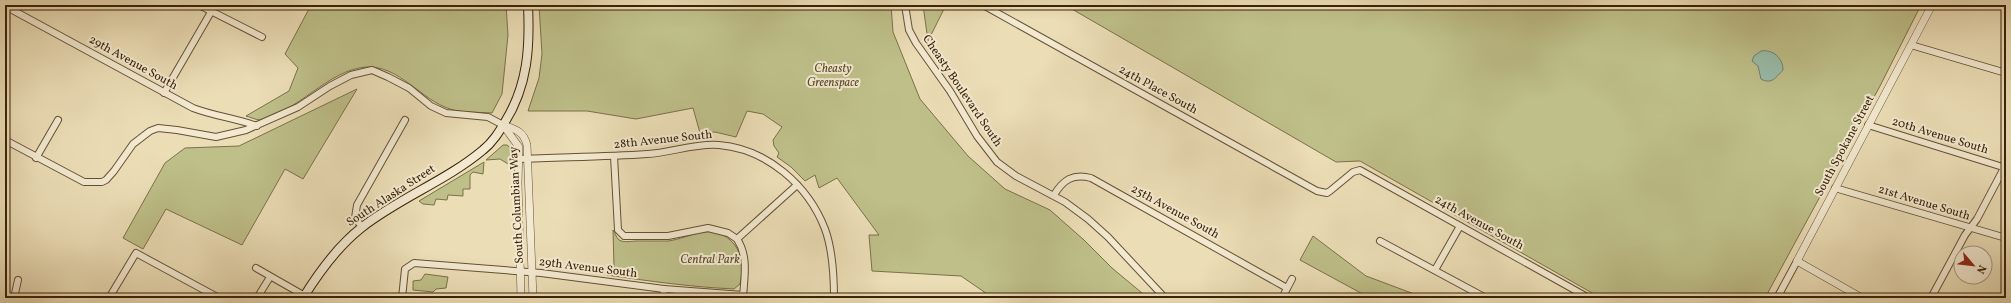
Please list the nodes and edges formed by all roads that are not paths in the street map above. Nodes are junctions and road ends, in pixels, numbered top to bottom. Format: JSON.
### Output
{"nodes":[{"id":1,"x":199,"y":5,"type":"edge"},
{"id":2,"x":528,"y":5,"type":"edge"},
{"id":3,"x":905,"y":5,"type":"edge"},
{"id":4,"x":983,"y":5,"type":"edge"},
{"id":5,"x":1932,"y":5,"type":"edge"},
{"id":6,"x":5,"y":6,"type":"edge"},
{"id":7,"x":211,"y":12,"type":"junction"},
{"id":8,"x":262,"y":37,"type":"dead end"},
{"id":9,"x":1911,"y":45,"type":"junction"},
{"id":10,"x":2006,"y":73,"type":"edge"},
{"id":11,"x":164,"y":93,"type":"junction"},
{"id":12,"x":58,"y":120,"type":"dead end"},
{"id":13,"x":405,"y":120,"type":"dead end"},
{"id":14,"x":503,"y":125,"type":"junction"},
{"id":15,"x":1868,"y":125,"type":"junction"},
{"id":16,"x":256,"y":126,"type":"junction"},
{"id":17,"x":5,"y":140,"type":"edge"},
{"id":18,"x":614,"y":156,"type":"junction"},
{"id":19,"x":36,"y":158,"type":"junction"},
{"id":20,"x":527,"y":159,"type":"junction"},
{"id":21,"x":519,"y":160,"type":"junction"},
{"id":22,"x":2005,"y":168,"type":"edge"},
{"id":23,"x":1357,"y":170,"type":"joint"},
{"id":24,"x":797,"y":185,"type":"junction"},
{"id":25,"x":1836,"y":188,"type":"junction"},
{"id":26,"x":1054,"y":195,"type":"junction"},
{"id":27,"x":1460,"y":226,"type":"junction"},
{"id":28,"x":362,"y":227,"type":"junction"},
{"id":29,"x":1970,"y":228,"type":"junction"},
{"id":30,"x":2006,"y":238,"type":"edge"},
{"id":31,"x":737,"y":239,"type":"junction"},
{"id":32,"x":1380,"y":241,"type":"dead end"},
{"id":33,"x":1797,"y":261,"type":"junction"},
{"id":34,"x":256,"y":268,"type":"dead end"},
{"id":35,"x":1436,"y":270,"type":"junction"},
{"id":36,"x":520,"y":272,"type":"junction"},
{"id":37,"x":532,"y":272,"type":"junction"},
{"id":38,"x":270,"y":277,"type":"junction"},
{"id":39,"x":1292,"y":279,"type":"dead end"},
{"id":40,"x":18,"y":280,"type":"dead end"},
{"id":41,"x":1287,"y":288,"type":"junction"},
{"id":42,"x":664,"y":289,"type":"junction"},
{"id":43,"x":743,"y":296,"type":"edge"},
{"id":44,"x":304,"y":297,"type":"edge"},
{"id":45,"x":14,"y":298,"type":"edge"},
{"id":46,"x":109,"y":298,"type":"edge"},
{"id":47,"x":219,"y":298,"type":"edge"},
{"id":48,"x":257,"y":298,"type":"edge"},
{"id":49,"x":402,"y":298,"type":"edge"},
{"id":50,"x":522,"y":298,"type":"edge"},
{"id":51,"x":533,"y":298,"type":"edge"},
{"id":52,"x":663,"y":298,"type":"edge"},
{"id":53,"x":834,"y":298,"type":"edge"},
{"id":54,"x":1165,"y":298,"type":"edge"},
{"id":55,"x":1282,"y":298,"type":"edge"},
{"id":56,"x":1486,"y":298,"type":"edge"},
{"id":57,"x":1590,"y":298,"type":"edge"},
{"id":58,"x":1777,"y":298,"type":"edge"},
{"id":59,"x":1862,"y":298,"type":"edge"},
{"id":60,"x":1931,"y":298,"type":"edge"}],
"edges":[{"from":1,"to":7,"type":"street"},
{"from":2,"to":14,"type":"main road"},
{"from":3,"to":26,"type":"street","name":"Cheasty Boulevard South"},
{"from":4,"to":23,"type":"street","name":"24th Place South"},
{"from":5,"to":9,"type":"street","name":"South Spokane Street"},
{"from":6,"to":11,"type":"street","name":"29th Avenue South"},
{"from":7,"to":8,"type":"street"},
{"from":7,"to":11,"type":"street"},
{"from":9,"to":10,"type":"street"},
{"from":9,"to":15,"type":"street","name":"South Spokane Street"},
{"from":11,"to":16,"type":"street","name":"29th Avenue South"},
{"from":12,"to":19,"type":"street"},
{"from":13,"to":28,"type":"street"},
{"from":14,"to":16,"type":"street"},
{"from":14,"to":20,"type":"street","name":"South Columbian Way"},
{"from":14,"to":21,"type":"street","name":"South Columbian Way"},
{"from":14,"to":28,"type":"main road","name":"South Alaska Street"},
{"from":15,"to":22,"type":"street","name":"20th Avenue South"},
{"from":15,"to":25,"type":"street","name":"South Spokane Street"},
{"from":16,"to":19,"type":"street"},
{"from":17,"to":19,"type":"street"},
{"from":18,"to":20,"type":"street","name":"28th Avenue South"},
{"from":18,"to":24,"type":"street","name":"28th Avenue South"},
{"from":18,"to":31,"type":"street"},
{"from":20,"to":21,"type":"street","name":"28th Avenue South"},
{"from":20,"to":37,"type":"street","name":"South Columbian Way"},
{"from":21,"to":36,"type":"street","name":"South Columbian Way"},
{"from":22,"to":29,"type":"street"},
{"from":23,"to":27,"type":"street","name":"24th Avenue South"},
{"from":24,"to":31,"type":"street"},
{"from":24,"to":53,"type":"street","name":"28th Avenue South"},
{"from":25,"to":29,"type":"street","name":"21st Avenue South"},
{"from":25,"to":33,"type":"street","name":"South Spokane Street"},
{"from":26,"to":41,"type":"street","name":"25th Avenue South"},
{"from":26,"to":54,"type":"street","name":"Cheasty Boulevard South"},
{"from":27,"to":35,"type":"street"},
{"from":27,"to":57,"type":"street","name":"24th Avenue South"},
{"from":28,"to":44,"type":"main road","name":"South Alaska Street"},
{"from":29,"to":30,"type":"street","name":"21st Avenue South"},
{"from":29,"to":60,"type":"street"},
{"from":31,"to":43,"type":"street"},
{"from":32,"to":35,"type":"street"},
{"from":33,"to":58,"type":"street","name":"South Spokane Street"},
{"from":33,"to":59,"type":"street"},
{"from":34,"to":38,"type":"street"},
{"from":35,"to":56,"type":"street"},
{"from":36,"to":37,"type":"street","name":"29th Avenue South"},
{"from":36,"to":49,"type":"street","name":"29th Avenue South"},
{"from":36,"to":50,"type":"street","name":"South Columbian Way"},
{"from":37,"to":42,"type":"street","name":"29th Avenue South"},
{"from":37,"to":51,"type":"street","name":"South Columbian Way"},
{"from":38,"to":44,"type":"street"},
{"from":38,"to":48,"type":"street"},
{"from":39,"to":41,"type":"street"},
{"from":40,"to":45,"type":"street"},
{"from":41,"to":55,"type":"street"},
{"from":42,"to":43,"type":"street","name":"29th Avenue South"},
{"from":42,"to":52,"type":"street"},
{"from":46,"to":47,"type":"street"}]}
